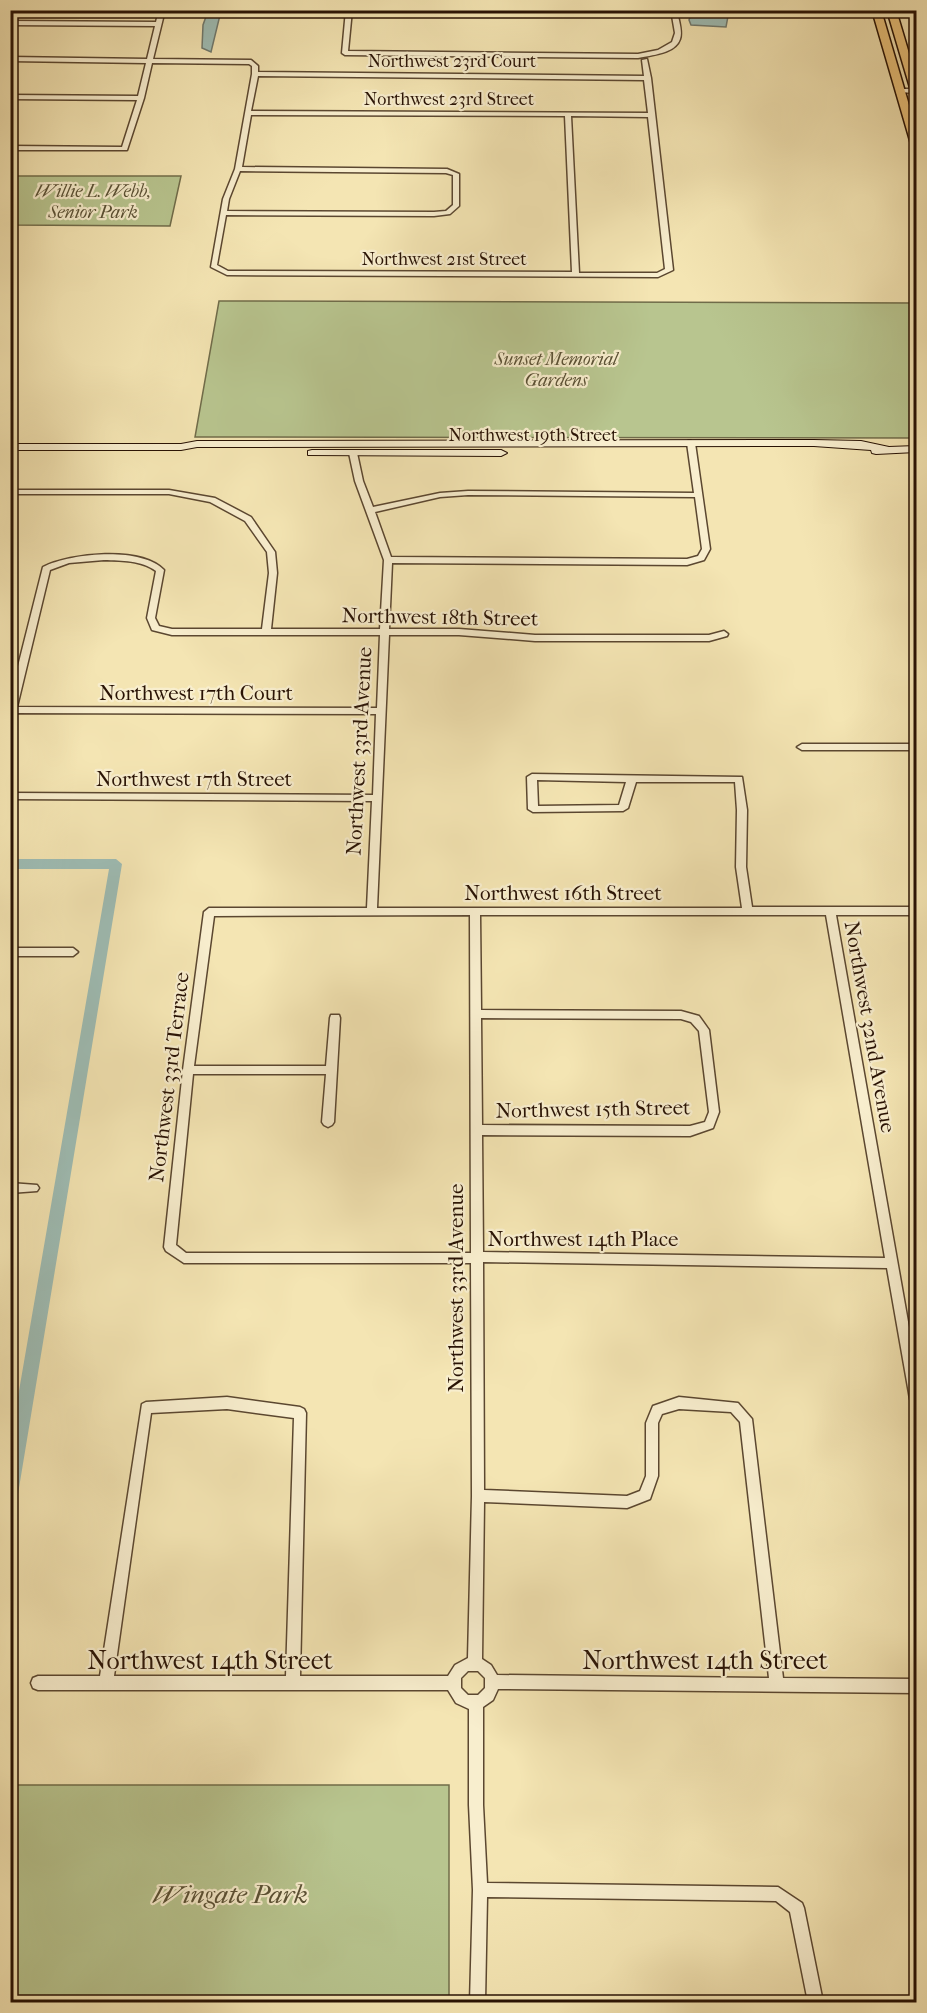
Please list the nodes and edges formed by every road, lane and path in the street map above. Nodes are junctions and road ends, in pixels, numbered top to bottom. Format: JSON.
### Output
{"nodes":[{"id":1,"x":162,"y":10,"type":"edge"},
{"id":2,"x":349,"y":10,"type":"edge"},
{"id":3,"x":674,"y":10,"type":"edge"},
{"id":4,"x":876,"y":10,"type":"edge"},
{"id":5,"x":891,"y":10,"type":"edge"},
{"id":6,"x":10,"y":24,"type":"edge"},
{"id":7,"x":158,"y":24,"type":"junction"},
{"id":8,"x":10,"y":59,"type":"edge"},
{"id":9,"x":150,"y":60,"type":"junction"},
{"id":10,"x":645,"y":60,"type":"dead end"},
{"id":11,"x":255,"y":74,"type":"junction"},
{"id":12,"x":648,"y":78,"type":"junction"},
{"id":13,"x":900,"y":91,"type":"junction"},
{"id":14,"x":916,"y":91,"type":"edge"},
{"id":15,"x":10,"y":97,"type":"edge"},
{"id":16,"x":141,"y":98,"type":"junction"},
{"id":17,"x":247,"y":113,"type":"junction"},
{"id":18,"x":567,"y":114,"type":"junction"},
{"id":19,"x":651,"y":115,"type":"junction"},
{"id":20,"x":916,"y":144,"type":"edge"},
{"id":21,"x":10,"y":148,"type":"edge"},
{"id":22,"x":238,"y":169,"type":"junction"},
{"id":23,"x":223,"y":213,"type":"junction"},
{"id":24,"x":576,"y":275,"type":"junction"},
{"id":25,"x":10,"y":447,"type":"edge"},
{"id":26,"x":181,"y":447,"type":"junction"},
{"id":27,"x":692,"y":447,"type":"junction"},
{"id":28,"x":916,"y":449,"type":"edge"},
{"id":29,"x":353,"y":453,"type":"junction"},
{"id":30,"x":10,"y":492,"type":"edge"},
{"id":31,"x":699,"y":495,"type":"junction"},
{"id":32,"x":370,"y":510,"type":"junction"},
{"id":33,"x":388,"y":560,"type":"junction"},
{"id":34,"x":266,"y":632,"type":"junction"},
{"id":35,"x":385,"y":633,"type":"junction"},
{"id":36,"x":724,"y":634,"type":"dead end"},
{"id":37,"x":382,"y":711,"type":"junction"},
{"id":38,"x":11,"y":713,"type":"edge"},
{"id":39,"x":802,"y":747,"type":"dead end"},
{"id":40,"x":916,"y":747,"type":"edge"},
{"id":41,"x":632,"y":779,"type":"junction"},
{"id":42,"x":10,"y":796,"type":"edge"},
{"id":43,"x":378,"y":798,"type":"junction"},
{"id":44,"x":748,"y":911,"type":"junction"},
{"id":45,"x":830,"y":911,"type":"junction"},
{"id":46,"x":916,"y":911,"type":"edge"},
{"id":47,"x":209,"y":912,"type":"joint"},
{"id":48,"x":372,"y":912,"type":"junction"},
{"id":49,"x":475,"y":912,"type":"junction"},
{"id":50,"x":10,"y":952,"type":"edge"},
{"id":51,"x":72,"y":952,"type":"dead end"},
{"id":52,"x":476,"y":1014,"type":"junction"},
{"id":53,"x":335,"y":1018,"type":"dead end"},
{"id":54,"x":188,"y":1070,"type":"junction"},
{"id":55,"x":331,"y":1070,"type":"junction"},
{"id":56,"x":328,"y":1122,"type":"dead end"},
{"id":57,"x":476,"y":1130,"type":"junction"},
{"id":58,"x":10,"y":1188,"type":"edge"},
{"id":59,"x":33,"y":1188,"type":"dead end"},
{"id":60,"x":170,"y":1247,"type":"joint"},
{"id":61,"x":477,"y":1258,"type":"junction"},
{"id":62,"x":892,"y":1263,"type":"junction"},
{"id":63,"x":916,"y":1399,"type":"edge"},
{"id":64,"x":478,"y":1496,"type":"junction"},
{"id":65,"x":475,"y":1664,"type":"junction"},
{"id":66,"x":493,"y":1682,"type":"junction"},
{"id":67,"x":38,"y":1683,"type":"dead end"},
{"id":68,"x":454,"y":1683,"type":"junction"},
{"id":69,"x":106,"y":1684,"type":"junction"},
{"id":70,"x":293,"y":1684,"type":"junction"},
{"id":71,"x":777,"y":1684,"type":"junction"},
{"id":72,"x":916,"y":1686,"type":"edge"},
{"id":73,"x":476,"y":1702,"type":"junction"},
{"id":74,"x":480,"y":1890,"type":"junction"},
{"id":75,"x":477,"y":2002,"type":"edge"},
{"id":76,"x":815,"y":2002,"type":"edge"}],
"edges":[{"from":1,"to":7,"type":"street"},
{"from":2,"to":3,"type":"street"},
{"from":4,"to":13,"type":"main road"},
{"from":5,"to":14,"type":"main road"},
{"from":6,"to":7,"type":"street"},
{"from":7,"to":9,"type":"street"},
{"from":8,"to":9,"type":"street"},
{"from":9,"to":11,"type":"street"},
{"from":9,"to":16,"type":"street"},
{"from":10,"to":12,"type":"street"},
{"from":11,"to":12,"type":"street","name":"Northwest 23rd Court"},
{"from":11,"to":17,"type":"street"},
{"from":12,"to":19,"type":"street"},
{"from":13,"to":14,"type":"street"},
{"from":13,"to":20,"type":"main road"},
{"from":15,"to":16,"type":"street"},
{"from":16,"to":21,"type":"street"},
{"from":17,"to":18,"type":"street","name":"Northwest 23rd Street"},
{"from":17,"to":22,"type":"street"},
{"from":18,"to":19,"type":"street","name":"Northwest 23rd Street"},
{"from":18,"to":24,"type":"street"},
{"from":19,"to":24,"type":"street","name":"Northwest 21st Street"},
{"from":22,"to":23,"type":"street"},
{"from":22,"to":23,"type":"street"},
{"from":23,"to":24,"type":"street","name":"Northwest 21st Street"},
{"from":25,"to":26,"type":"street","name":"Northwest 19th Street"},
{"from":26,"to":27,"type":"street","name":"Northwest 19th Street"},
{"from":26,"to":29,"type":"street","name":"Northwest 19th Street"},
{"from":27,"to":28,"type":"street","name":"Northwest 19th Street"},
{"from":27,"to":29,"type":"street","name":"Northwest 19th Street"},
{"from":27,"to":31,"type":"street"},
{"from":29,"to":32,"type":"street","name":"Northwest 33rd Avenue"},
{"from":30,"to":34,"type":"street"},
{"from":31,"to":32,"type":"street"},
{"from":31,"to":33,"type":"street"},
{"from":32,"to":33,"type":"street","name":"Northwest 33rd Avenue"},
{"from":33,"to":35,"type":"street","name":"Northwest 33rd Avenue"},
{"from":34,"to":35,"type":"street","name":"Northwest 18th Street"},
{"from":34,"to":38,"type":"street","name":"Northwest 18th Street"},
{"from":35,"to":36,"type":"street","name":"Northwest 18th Street"},
{"from":35,"to":37,"type":"street","name":"Northwest 33rd Avenue"},
{"from":37,"to":38,"type":"street","name":"Northwest 17th Court"},
{"from":37,"to":43,"type":"street","name":"Northwest 33rd Avenue"},
{"from":39,"to":40,"type":"street"},
{"from":41,"to":41,"type":"street"},
{"from":41,"to":44,"type":"street"},
{"from":42,"to":43,"type":"street","name":"Northwest 17th Street"},
{"from":43,"to":48,"type":"street","name":"Northwest 33rd Avenue"},
{"from":44,"to":45,"type":"street","name":"Northwest 16th Street"},
{"from":44,"to":49,"type":"street","name":"Northwest 16th Street"},
{"from":45,"to":46,"type":"street","name":"Northwest 16th Street"},
{"from":45,"to":62,"type":"street","name":"Northwest 32nd Avenue"},
{"from":47,"to":48,"type":"street","name":"Northwest 16th Street"},
{"from":47,"to":54,"type":"street","name":"Northwest 33rd Terrace"},
{"from":48,"to":49,"type":"street","name":"Northwest 16th Street"},
{"from":49,"to":52,"type":"street","name":"Northwest 33rd Avenue"},
{"from":50,"to":51,"type":"street"},
{"from":52,"to":57,"type":"street","name":"Northwest 33rd Avenue"},
{"from":52,"to":57,"type":"street","name":"Northwest 15th Street"},
{"from":53,"to":55,"type":"street"},
{"from":54,"to":55,"type":"street"},
{"from":54,"to":60,"type":"street","name":"Northwest 33rd Terrace"},
{"from":55,"to":56,"type":"street"},
{"from":57,"to":61,"type":"street","name":"Northwest 33rd Avenue"},
{"from":58,"to":59,"type":"street"},
{"from":60,"to":61,"type":"street","name":"Northwest 14th Place"},
{"from":61,"to":62,"type":"street","name":"Northwest 14th Place"},
{"from":61,"to":64,"type":"street","name":"Northwest 33rd Avenue"},
{"from":62,"to":63,"type":"street","name":"Northwest 32nd Avenue"},
{"from":64,"to":65,"type":"street","name":"Northwest 33rd Avenue"},
{"from":64,"to":71,"type":"street"},
{"from":65,"to":66,"type":"street"},
{"from":65,"to":68,"type":"street"},
{"from":66,"to":71,"type":"street","name":"Northwest 14th Street"},
{"from":66,"to":73,"type":"street"},
{"from":67,"to":69,"type":"street","name":"Northwest 14th Street"},
{"from":68,"to":70,"type":"street","name":"Northwest 14th Street"},
{"from":68,"to":73,"type":"street"},
{"from":69,"to":70,"type":"street","name":"Northwest 14th Street"},
{"from":69,"to":70,"type":"street"},
{"from":71,"to":72,"type":"street","name":"Northwest 14th Street"},
{"from":73,"to":74,"type":"street"},
{"from":74,"to":75,"type":"street"},
{"from":74,"to":76,"type":"street"}]}
